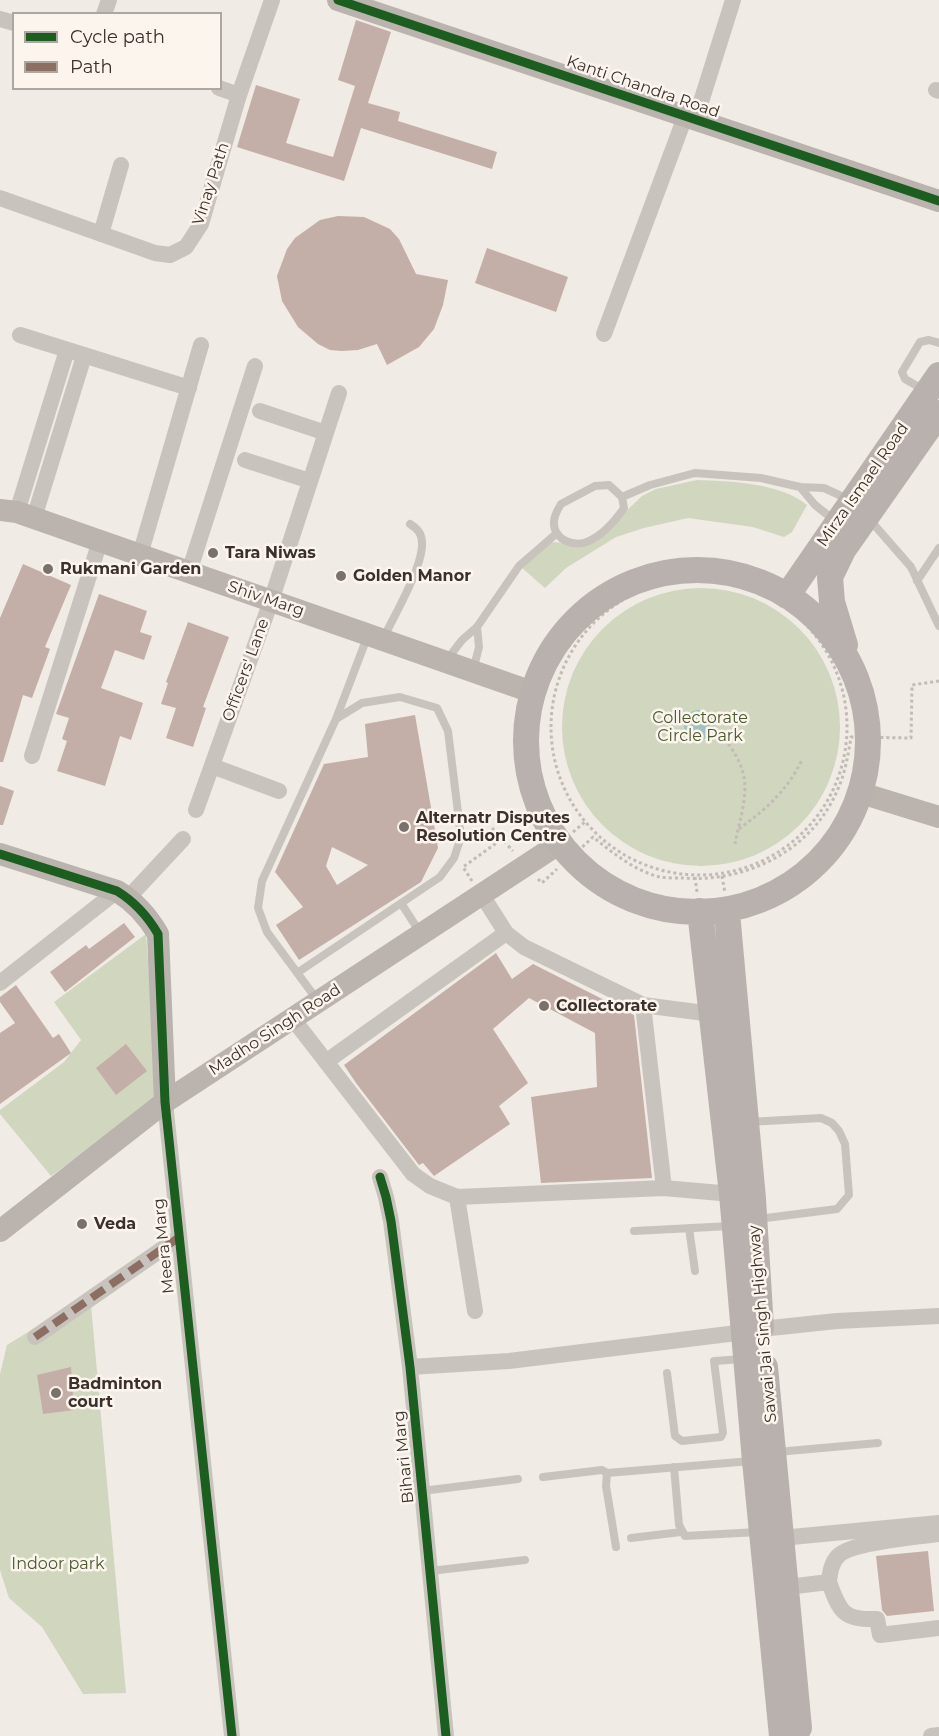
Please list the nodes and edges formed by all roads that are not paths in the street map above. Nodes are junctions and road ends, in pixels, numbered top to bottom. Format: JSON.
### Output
{"nodes":[{"id":1,"x":272,"y":0,"type":"edge"},
{"id":2,"x":733,"y":0,"type":"edge"},
{"id":3,"x":347,"y":1,"type":"edge"},
{"id":4,"x":222,"y":89,"type":"edge"},
{"id":5,"x":239,"y":95,"type":"junction"},
{"id":6,"x":690,"y":119,"type":"junction"},
{"id":7,"x":121,"y":165,"type":"dead end"},
{"id":8,"x":0,"y":198,"type":"edge"},
{"id":9,"x":939,"y":201,"type":"edge"},
{"id":10,"x":101,"y":234,"type":"junction"},
{"id":11,"x":604,"y":334,"type":"dead end"},
{"id":12,"x":20,"y":335,"type":"dead end"},
{"id":13,"x":939,"y":343,"type":"edge"},
{"id":14,"x":201,"y":345,"type":"dead end"},
{"id":15,"x":67,"y":350,"type":"junction"},
{"id":16,"x":84,"y":356,"type":"junction"},
{"id":17,"x":255,"y":366,"type":"dead end"},
{"id":18,"x":189,"y":388,"type":"junction"},
{"id":19,"x":339,"y":393,"type":"dead end"},
{"id":20,"x":935,"y":393,"type":"edge"},
{"id":21,"x":260,"y":411,"type":"dead end"},
{"id":22,"x":326,"y":433,"type":"junction"},
{"id":23,"x":245,"y":460,"type":"dead end"},
{"id":24,"x":310,"y":481,"type":"junction"},
{"id":25,"x":801,"y":487,"type":"junction"},
{"id":26,"x":621,"y":497,"type":"junction"},
{"id":27,"x":859,"y":508,"type":"junction"},
{"id":28,"x":17,"y":513,"type":"edge"},
{"id":29,"x":837,"y":523,"type":"junction"},
{"id":30,"x":410,"y":524,"type":"dead end"},
{"id":31,"x":557,"y":533,"type":"junction"},
{"id":32,"x":100,"y":541,"type":"junction"},
{"id":33,"x":939,"y":548,"type":"edge"},
{"id":34,"x":140,"y":555,"type":"junction"},
{"id":35,"x":189,"y":572,"type":"junction"},
{"id":36,"x":917,"y":581,"type":"junction"},
{"id":37,"x":787,"y":596,"type":"junction"},
{"id":38,"x":271,"y":601,"type":"junction"},
{"id":39,"x":939,"y":626,"type":"edge"},
{"id":40,"x":477,"y":627,"type":"junction"},
{"id":41,"x":376,"y":637,"type":"junction"},
{"id":42,"x":446,"y":662,"type":"junction"},
{"id":43,"x":472,"y":671,"type":"junction"},
{"id":44,"x":854,"y":671,"type":"junction"},
{"id":45,"x":532,"y":692,"type":"junction"},
{"id":46,"x":336,"y":719,"type":"junction"},
{"id":47,"x":32,"y":756,"type":"dead end"},
{"id":48,"x":212,"y":766,"type":"junction"},
{"id":49,"x":279,"y":791,"type":"dead end"},
{"id":50,"x":861,"y":793,"type":"junction"},
{"id":51,"x":196,"y":810,"type":"dead end"},
{"id":52,"x":939,"y":816,"type":"edge"},
{"id":53,"x":183,"y":839,"type":"dead end"},
{"id":54,"x":0,"y":854,"type":"edge"},
{"id":55,"x":565,"y":854,"type":"junction"},
{"id":56,"x":122,"y":894,"type":"junction"},
{"id":57,"x":482,"y":895,"type":"junction"},
{"id":58,"x":401,"y":903,"type":"junction"},
{"id":59,"x":700,"y":911,"type":"junction"},
{"id":60,"x":727,"y":912,"type":"junction"},
{"id":61,"x":506,"y":933,"type":"junction"},
{"id":62,"x":422,"y":934,"type":"junction"},
{"id":63,"x":297,"y":973,"type":"junction"},
{"id":64,"x":0,"y":983,"type":"edge"},
{"id":65,"x":318,"y":1002,"type":"junction"},
{"id":66,"x":643,"y":1005,"type":"junction"},
{"id":67,"x":712,"y":1014,"type":"junction"},
{"id":68,"x":293,"y":1018,"type":"junction"},
{"id":69,"x":327,"y":1061,"type":"junction"},
{"id":70,"x":165,"y":1102,"type":"junction"},
{"id":71,"x":746,"y":1122,"type":"junction"},
{"id":72,"x":380,"y":1177,"type":"dead end"},
{"id":73,"x":664,"y":1188,"type":"junction"},
{"id":74,"x":732,"y":1194,"type":"junction"},
{"id":75,"x":457,"y":1197,"type":"junction"},
{"id":76,"x":744,"y":1223,"type":"junction"},
{"id":77,"x":689,"y":1228,"type":"junction"},
{"id":78,"x":0,"y":1231,"type":"edge"},
{"id":79,"x":634,"y":1231,"type":"dead end"},
{"id":80,"x":178,"y":1238,"type":"junction"},
{"id":81,"x":695,"y":1271,"type":"dead end"},
{"id":82,"x":475,"y":1311,"type":"dead end"},
{"id":83,"x":939,"y":1316,"type":"edge"},
{"id":84,"x":753,"y":1330,"type":"junction"},
{"id":85,"x":35,"y":1337,"type":"dead end"},
{"id":86,"x":747,"y":1359,"type":"junction"},
{"id":87,"x":410,"y":1367,"type":"junction"},
{"id":88,"x":667,"y":1373,"type":"dead end"},
{"id":89,"x":878,"y":1443,"type":"dead end"},
{"id":90,"x":764,"y":1456,"type":"junction"},
{"id":91,"x":674,"y":1467,"type":"junction"},
{"id":92,"x":608,"y":1473,"type":"junction"},
{"id":93,"x":543,"y":1477,"type":"dead end"},
{"id":94,"x":518,"y":1479,"type":"dead end"},
{"id":95,"x":422,"y":1491,"type":"junction"},
{"id":96,"x":939,"y":1523,"type":"edge"},
{"id":97,"x":681,"y":1532,"type":"junction"},
{"id":98,"x":939,"y":1534,"type":"edge"},
{"id":99,"x":771,"y":1535,"type":"junction"},
{"id":100,"x":631,"y":1538,"type":"dead end"},
{"id":101,"x":616,"y":1546,"type":"dead end"},
{"id":102,"x":525,"y":1560,"type":"dead end"},
{"id":103,"x":430,"y":1571,"type":"junction"},
{"id":104,"x":829,"y":1582,"type":"junction"},
{"id":105,"x":787,"y":1587,"type":"junction"},
{"id":106,"x":939,"y":1628,"type":"edge"},
{"id":107,"x":939,"y":1735,"type":"edge"},
{"id":108,"x":232,"y":1736,"type":"edge"},
{"id":109,"x":446,"y":1736,"type":"edge"},
{"id":110,"x":782,"y":1736,"type":"edge"},
{"id":111,"x":800,"y":1736,"type":"edge"},
{"id":112,"x":931,"y":1736,"type":"edge"}],
"edges":[{"from":1,"to":5,"type":"street","name":"Vinay Path"},
{"from":2,"to":6,"type":"street"},
{"from":3,"to":6,"type":"street","name":"Kanti Chandra Road"},
{"from":4,"to":5,"type":"street"},
{"from":5,"to":10,"type":"street","name":"Vinay Path"},
{"from":6,"to":9,"type":"street","name":"Kanti Chandra Road"},
{"from":6,"to":11,"type":"street"},
{"from":7,"to":10,"type":"street"},
{"from":8,"to":10,"type":"street","name":"Vinay Path"},
{"from":12,"to":15,"type":"street"},
{"from":13,"to":20,"type":"lane"},
{"from":14,"to":18,"type":"street"},
{"from":15,"to":16,"type":"street"},
{"from":15,"to":28,"type":"street"},
{"from":16,"to":18,"type":"street"},
{"from":16,"to":28,"type":"street"},
{"from":17,"to":35,"type":"street"},
{"from":18,"to":34,"type":"street"},
{"from":19,"to":22,"type":"street","name":"Officers' Lane"},
{"from":20,"to":27,"type":"main road"},
{"from":21,"to":22,"type":"street"},
{"from":22,"to":24,"type":"street","name":"Officers' Lane"},
{"from":23,"to":24,"type":"street"},
{"from":24,"to":38,"type":"street","name":"Officers' Lane"},
{"from":25,"to":26,"type":"lane"},
{"from":25,"to":27,"type":"lane"},
{"from":25,"to":29,"type":"lane"},
{"from":26,"to":31,"type":"lane"},
{"from":26,"to":31,"type":"lane"},
{"from":27,"to":29,"type":"main road","name":"Mirza Ismael Road"},
{"from":27,"to":36,"type":"lane"},
{"from":27,"to":44,"type":"main road"},
{"from":28,"to":32,"type":"street","name":"Shiv Marg"},
{"from":29,"to":37,"type":"main road","name":"Mirza Ismael Road"},
{"from":30,"to":41,"type":"lane"},
{"from":31,"to":40,"type":"lane"},
{"from":32,"to":34,"type":"street","name":"Shiv Marg"},
{"from":32,"to":47,"type":"street"},
{"from":33,"to":36,"type":"lane"},
{"from":34,"to":35,"type":"street","name":"Shiv Marg"},
{"from":35,"to":38,"type":"street","name":"Shiv Marg"},
{"from":36,"to":39,"type":"lane"},
{"from":37,"to":44,"type":"main road"},
{"from":37,"to":45,"type":"main road"},
{"from":38,"to":41,"type":"street","name":"Shiv Marg"},
{"from":38,"to":48,"type":"street","name":"Officers' Lane"},
{"from":40,"to":42,"type":"lane"},
{"from":40,"to":43,"type":"lane"},
{"from":41,"to":42,"type":"street","name":"Shiv Marg"},
{"from":41,"to":46,"type":"lane"},
{"from":42,"to":43,"type":"street","name":"Shiv Marg"},
{"from":43,"to":45,"type":"street","name":"Shiv Marg"},
{"from":44,"to":50,"type":"main road"},
{"from":45,"to":55,"type":"main road"},
{"from":46,"to":58,"type":"lane"},
{"from":46,"to":63,"type":"lane"},
{"from":48,"to":49,"type":"street"},
{"from":48,"to":51,"type":"street","name":"Officers' Lane"},
{"from":50,"to":52,"type":"street"},
{"from":50,"to":60,"type":"main road"},
{"from":53,"to":56,"type":"street"},
{"from":54,"to":56,"type":"street","name":"Meera Marg"},
{"from":55,"to":57,"type":"street","name":"Madho Singh Road"},
{"from":55,"to":59,"type":"main road"},
{"from":56,"to":64,"type":"street"},
{"from":56,"to":70,"type":"street","name":"Meera Marg"},
{"from":57,"to":61,"type":"street"},
{"from":57,"to":62,"type":"street","name":"Madho Singh Road"},
{"from":58,"to":62,"type":"lane"},
{"from":58,"to":63,"type":"lane"},
{"from":59,"to":60,"type":"main road"},
{"from":59,"to":67,"type":"main road"},
{"from":60,"to":71,"type":"main road","name":"Sawai Jai Singh Highway"},
{"from":61,"to":66,"type":"street"},
{"from":61,"to":69,"type":"street"},
{"from":62,"to":65,"type":"street","name":"Madho Singh Road"},
{"from":63,"to":65,"type":"lane"},
{"from":65,"to":68,"type":"street","name":"Madho Singh Road"},
{"from":66,"to":67,"type":"street"},
{"from":66,"to":73,"type":"street"},
{"from":67,"to":74,"type":"main road"},
{"from":68,"to":69,"type":"street"},
{"from":68,"to":70,"type":"street","name":"Madho Singh Road"},
{"from":69,"to":75,"type":"street"},
{"from":70,"to":78,"type":"street","name":"Madho Singh Road"},
{"from":70,"to":80,"type":"street","name":"Meera Marg"},
{"from":71,"to":76,"type":"main road","name":"Sawai Jai Singh Highway"},
{"from":71,"to":76,"type":"lane"},
{"from":72,"to":87,"type":"street","name":"Bihari Marg"},
{"from":73,"to":74,"type":"street"},
{"from":73,"to":75,"type":"street"},
{"from":74,"to":76,"type":"main road"},
{"from":75,"to":82,"type":"street"},
{"from":76,"to":77,"type":"lane"},
{"from":76,"to":84,"type":"main road","name":"Sawai Jai Singh Highway"},
{"from":77,"to":79,"type":"lane"},
{"from":77,"to":81,"type":"lane"},
{"from":80,"to":85,"type":"street"},
{"from":80,"to":108,"type":"street","name":"Meera Marg"},
{"from":83,"to":84,"type":"street"},
{"from":84,"to":86,"type":"main road"},
{"from":84,"to":87,"type":"street"},
{"from":84,"to":90,"type":"main road","name":"Sawai Jai Singh Highway"},
{"from":86,"to":88,"type":"lane"},
{"from":86,"to":90,"type":"main road"},
{"from":87,"to":95,"type":"street","name":"Bihari Marg"},
{"from":89,"to":90,"type":"lane"},
{"from":90,"to":91,"type":"lane"},
{"from":90,"to":99,"type":"main road"},
{"from":91,"to":92,"type":"lane"},
{"from":91,"to":97,"type":"lane"},
{"from":92,"to":93,"type":"lane"},
{"from":92,"to":101,"type":"lane"},
{"from":94,"to":95,"type":"lane"},
{"from":95,"to":103,"type":"street","name":"Bihari Marg"},
{"from":96,"to":99,"type":"street"},
{"from":97,"to":99,"type":"lane"},
{"from":97,"to":100,"type":"lane"},
{"from":98,"to":104,"type":"street"},
{"from":99,"to":105,"type":"main road"},
{"from":99,"to":110,"type":"main road"},
{"from":102,"to":103,"type":"lane"},
{"from":103,"to":109,"type":"street","name":"Bihari Marg"},
{"from":104,"to":105,"type":"street"},
{"from":104,"to":106,"type":"street"},
{"from":105,"to":111,"type":"main road"},
{"from":107,"to":112,"type":"street"}]}
